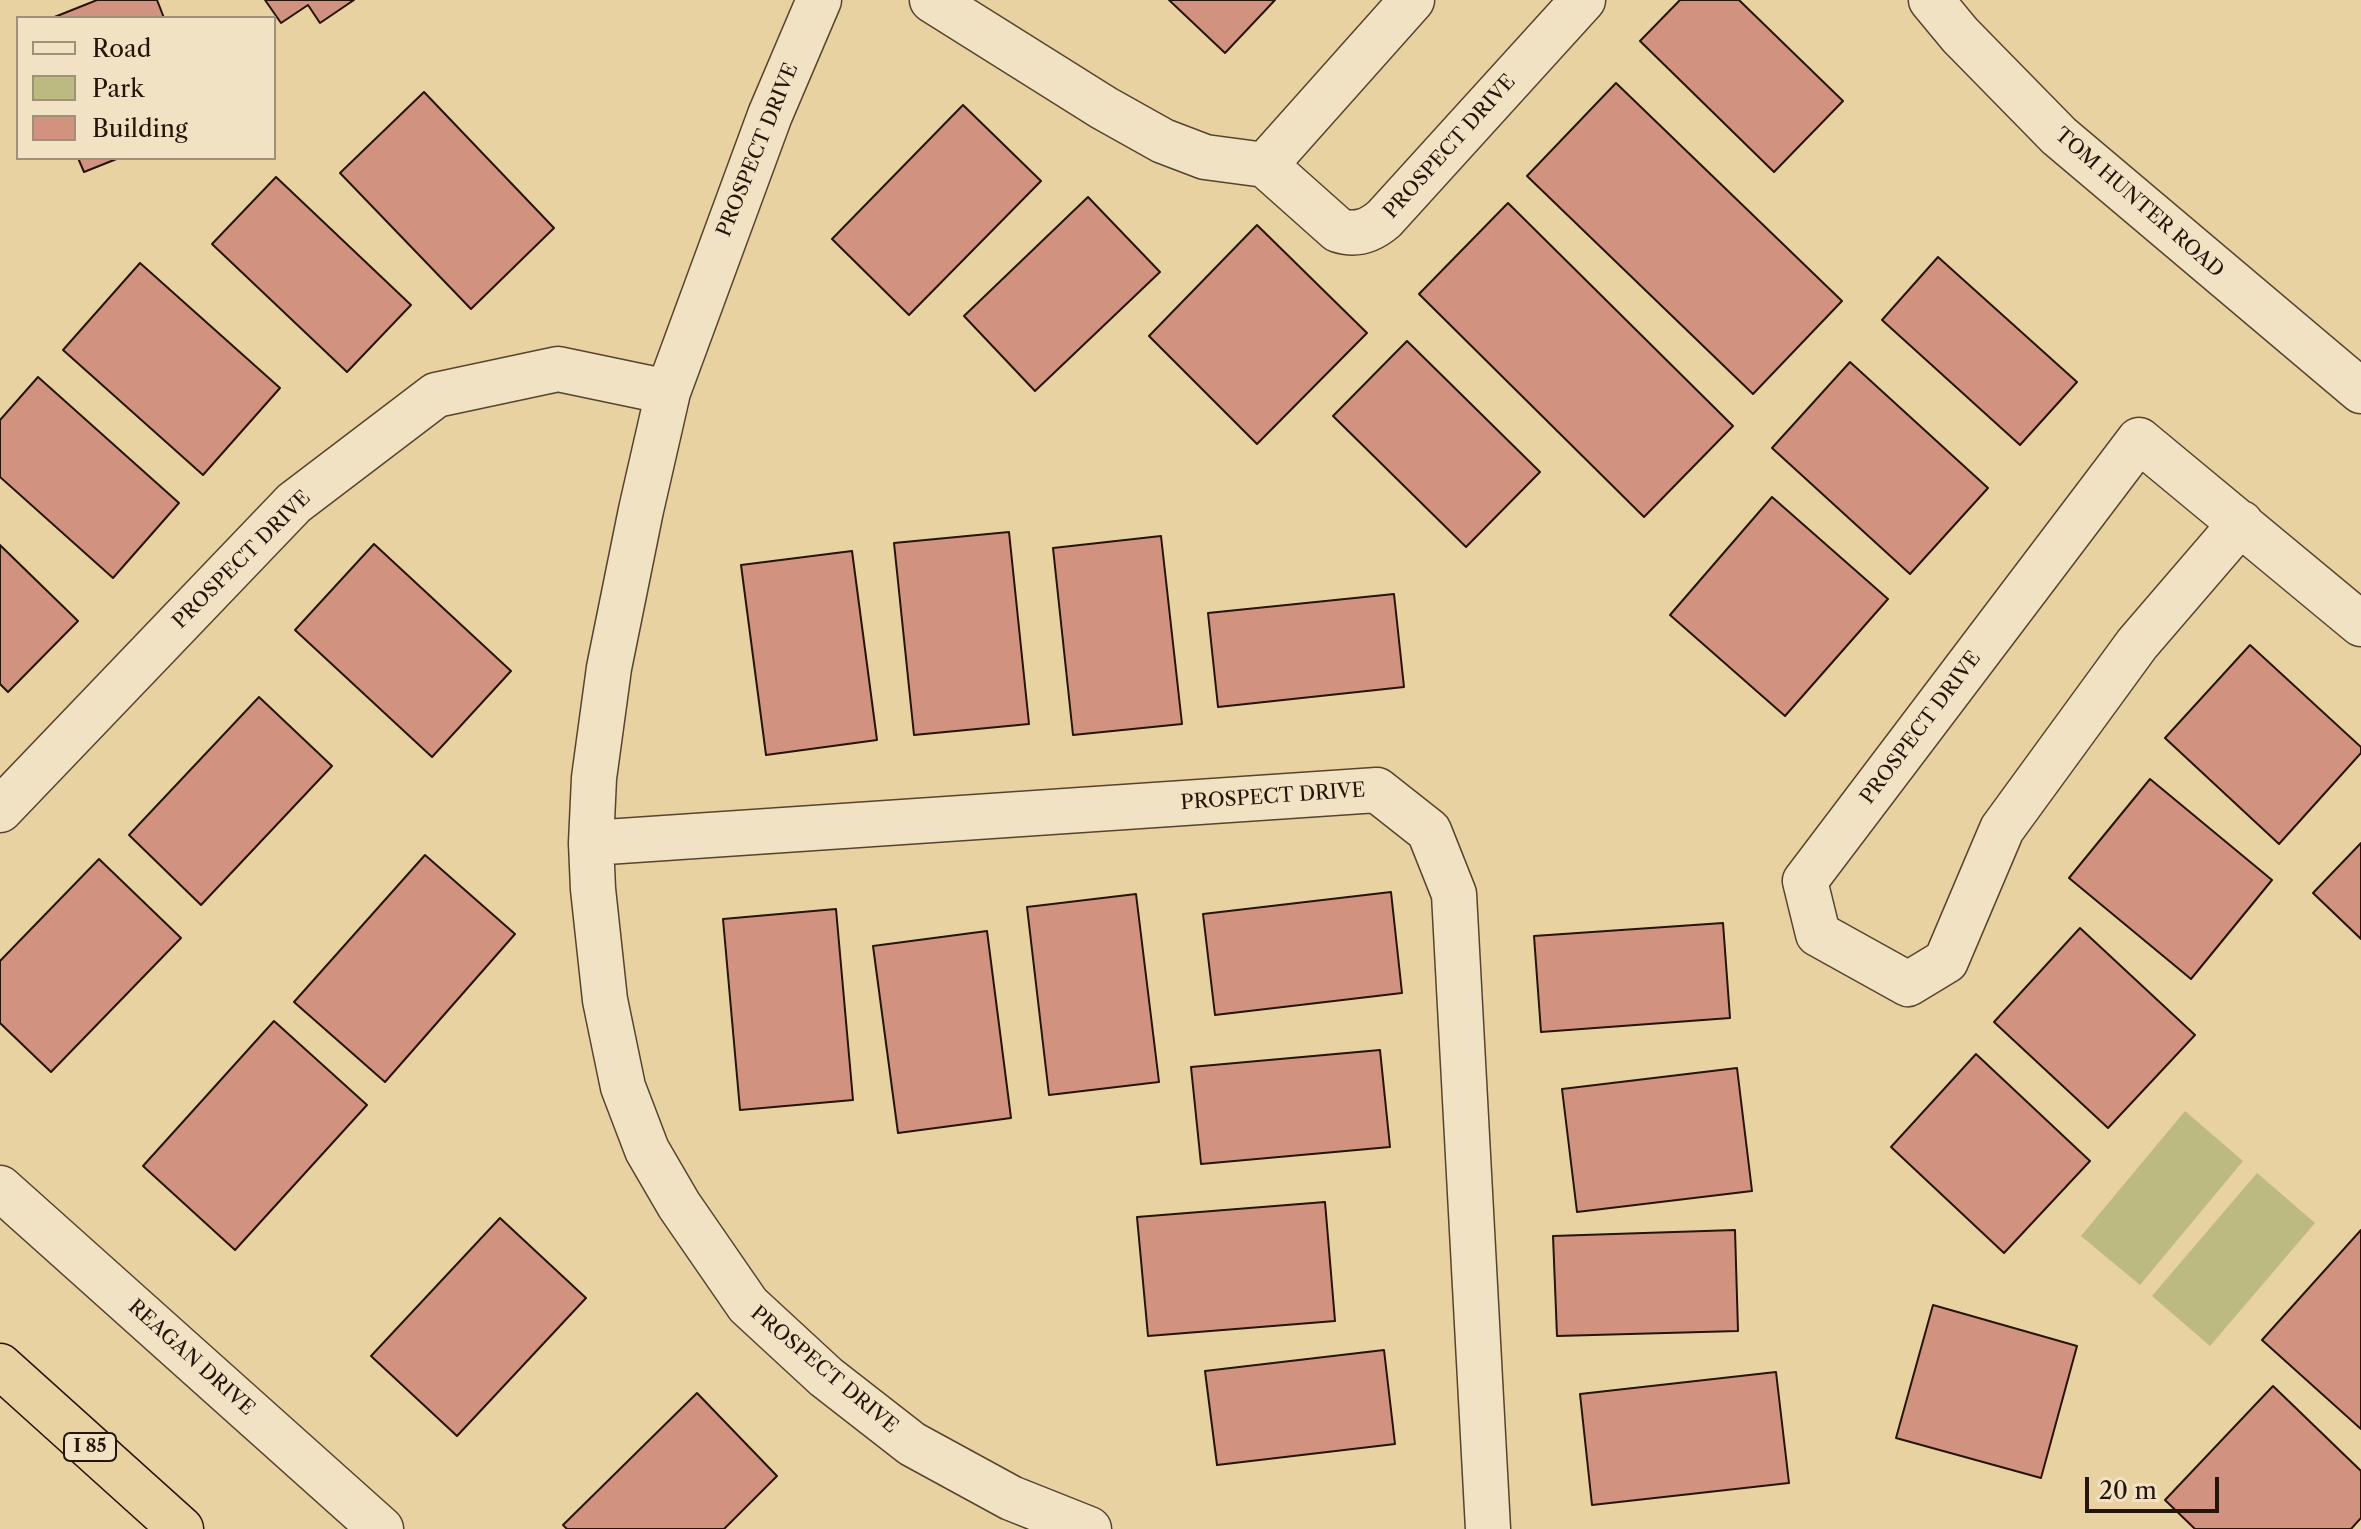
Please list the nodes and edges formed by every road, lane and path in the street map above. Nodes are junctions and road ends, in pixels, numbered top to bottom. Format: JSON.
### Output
{"nodes":[{"id":1,"x":819,"y":0,"type":"edge"},
{"id":2,"x":932,"y":0,"type":"edge"},
{"id":3,"x":1412,"y":0,"type":"edge"},
{"id":4,"x":1583,"y":0,"type":"edge"},
{"id":5,"x":1931,"y":0,"type":"edge"},
{"id":6,"x":1265,"y":165,"type":"junction"},
{"id":7,"x":2361,"y":391,"type":"edge"},
{"id":8,"x":668,"y":392,"type":"junction"},
{"id":9,"x":2241,"y":523,"type":"junction"},
{"id":10,"x":2361,"y":624,"type":"edge"},
{"id":11,"x":0,"y":810,"type":"edge"},
{"id":12,"x":591,"y":843,"type":"junction"},
{"id":13,"x":0,"y":1188,"type":"edge"},
{"id":14,"x":0,"y":1366,"type":"edge"},
{"id":15,"x":181,"y":1529,"type":"edge"},
{"id":16,"x":381,"y":1529,"type":"edge"},
{"id":17,"x":1089,"y":1529,"type":"edge"},
{"id":18,"x":1488,"y":1529,"type":"edge"}],
"edges":[{"from":1,"to":8,"type":"street","name":"PROSPECT DRIVE"},
{"from":2,"to":6,"type":"street"},
{"from":3,"to":6,"type":"street"},
{"from":4,"to":6,"type":"street","name":"PROSPECT DRIVE"},
{"from":5,"to":7,"type":"street","name":"TOM HUNTER ROAD"},
{"from":8,"to":11,"type":"street","name":"PROSPECT DRIVE"},
{"from":8,"to":12,"type":"street","name":"PROSPECT DRIVE"},
{"from":9,"to":9,"type":"street","name":"PROSPECT DRIVE"},
{"from":9,"to":10,"type":"street","name":"PROSPECT DRIVE"},
{"from":12,"to":17,"type":"street","name":"PROSPECT DRIVE"},
{"from":12,"to":18,"type":"street","name":"PROSPECT DRIVE"},
{"from":13,"to":16,"type":"street","name":"REAGAN DRIVE"},
{"from":14,"to":15,"type":"highway","number":"I 85"}]}
